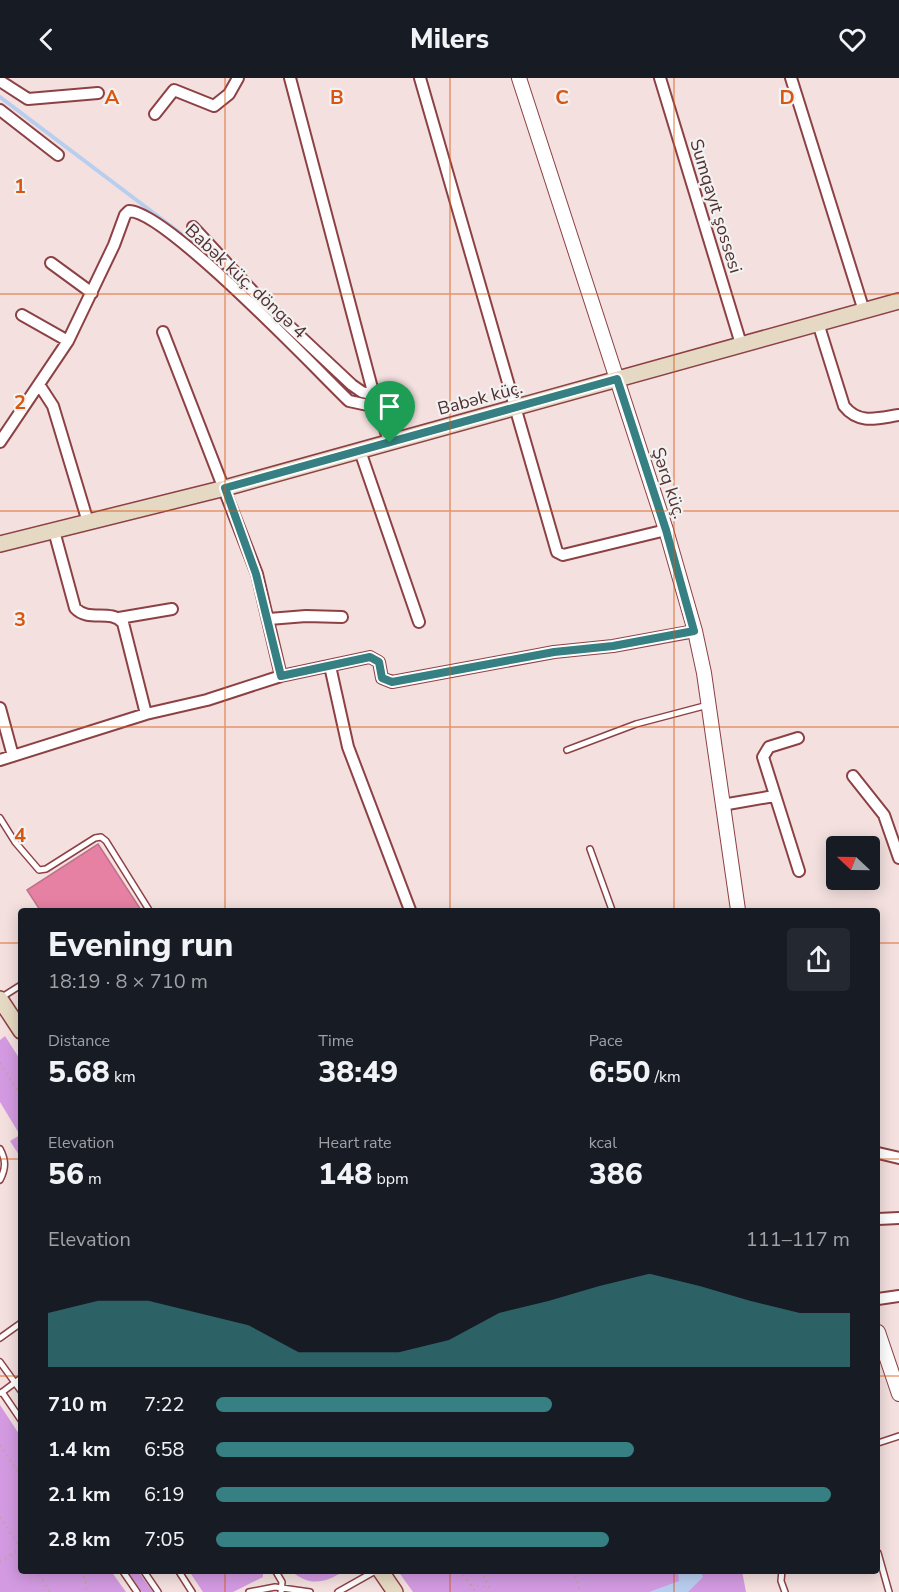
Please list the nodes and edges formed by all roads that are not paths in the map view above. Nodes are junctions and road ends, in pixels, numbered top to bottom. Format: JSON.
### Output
{"nodes":[{"id":1,"x":238,"y":78,"type":"edge"},
{"id":2,"x":290,"y":78,"type":"edge"},
{"id":3,"x":420,"y":78,"type":"edge"},
{"id":4,"x":519,"y":78,"type":"edge"},
{"id":5,"x":660,"y":78,"type":"edge"},
{"id":6,"x":791,"y":78,"type":"edge"},
{"id":7,"x":0,"y":81,"type":"edge"},
{"id":8,"x":98,"y":93,"type":"dead end"},
{"id":9,"x":0,"y":110,"type":"edge"},
{"id":10,"x":155,"y":114,"type":"dead end"},
{"id":11,"x":58,"y":155,"type":"dead end"},
{"id":12,"x":193,"y":227,"type":"dead end"},
{"id":13,"x":51,"y":263,"type":"dead end"},
{"id":14,"x":92,"y":293,"type":"junction"},
{"id":15,"x":899,"y":301,"type":"edge"},
{"id":16,"x":864,"y":311,"type":"junction"},
{"id":17,"x":22,"y":315,"type":"dead end"},
{"id":18,"x":819,"y":323,"type":"junction"},
{"id":19,"x":163,"y":332,"type":"dead end"},
{"id":20,"x":69,"y":341,"type":"junction"},
{"id":21,"x":741,"y":344,"type":"junction"},
{"id":22,"x":617,"y":379,"type":"junction"},
{"id":23,"x":40,"y":386,"type":"junction"},
{"id":24,"x":374,"y":395,"type":"junction"},
{"id":25,"x":377,"y":407,"type":"junction"},
{"id":26,"x":515,"y":409,"type":"junction"},
{"id":27,"x":899,"y":415,"type":"edge"},
{"id":28,"x":0,"y":440,"type":"edge"},
{"id":29,"x":390,"y":443,"type":"junction"},
{"id":30,"x":360,"y":451,"type":"junction"},
{"id":31,"x":225,"y":488,"type":"junction"},
{"id":32,"x":88,"y":522,"type":"junction"},
{"id":33,"x":666,"y":530,"type":"junction"},
{"id":34,"x":54,"y":531,"type":"junction"},
{"id":35,"x":0,"y":544,"type":"edge"},
{"id":36,"x":172,"y":609,"type":"dead end"},
{"id":37,"x":342,"y":617,"type":"dead end"},
{"id":38,"x":118,"y":618,"type":"junction"},
{"id":39,"x":269,"y":619,"type":"junction"},
{"id":40,"x":419,"y":622,"type":"dead end"},
{"id":41,"x":694,"y":631,"type":"junction"},
{"id":42,"x":330,"y":666,"type":"junction"},
{"id":43,"x":281,"y":676,"type":"junction"},
{"id":44,"x":708,"y":705,"type":"junction"},
{"id":45,"x":0,"y":708,"type":"edge"},
{"id":46,"x":146,"y":714,"type":"junction"},
{"id":47,"x":798,"y":738,"type":"dead end"},
{"id":48,"x":567,"y":750,"type":"dead end"},
{"id":49,"x":13,"y":756,"type":"junction"},
{"id":50,"x":0,"y":760,"type":"edge"},
{"id":51,"x":853,"y":776,"type":"dead end"},
{"id":52,"x":774,"y":796,"type":"junction"},
{"id":53,"x":722,"y":805,"type":"junction"},
{"id":54,"x":0,"y":818,"type":"edge"},
{"id":55,"x":590,"y":849,"type":"dead end"},
{"id":56,"x":899,"y":858,"type":"edge"},
{"id":57,"x":799,"y":871,"type":"dead end"},
{"id":58,"x":148,"y":908,"type":"edge"},
{"id":59,"x":409,"y":908,"type":"edge"},
{"id":60,"x":611,"y":908,"type":"edge"},
{"id":61,"x":738,"y":908,"type":"edge"},
{"id":62,"x":18,"y":987,"type":"edge"},
{"id":63,"x":0,"y":999,"type":"edge"},
{"id":64,"x":4,"y":1016,"type":"edge"},
{"id":65,"x":18,"y":1028,"type":"edge"},
{"id":66,"x":0,"y":1149,"type":"edge"},
{"id":67,"x":880,"y":1153,"type":"edge"},
{"id":68,"x":899,"y":1158,"type":"edge"},
{"id":69,"x":0,"y":1180,"type":"edge"},
{"id":70,"x":899,"y":1218,"type":"edge"},
{"id":71,"x":880,"y":1219,"type":"edge"},
{"id":72,"x":899,"y":1296,"type":"edge"},
{"id":73,"x":880,"y":1299,"type":"edge"},
{"id":74,"x":18,"y":1325,"type":"edge"},
{"id":75,"x":0,"y":1338,"type":"edge"},
{"id":76,"x":880,"y":1338,"type":"edge"},
{"id":77,"x":0,"y":1362,"type":"edge"},
{"id":78,"x":18,"y":1380,"type":"edge"},
{"id":79,"x":15,"y":1382,"type":"junction"},
{"id":80,"x":18,"y":1386,"type":"edge"},
{"id":81,"x":1,"y":1393,"type":"edge"},
{"id":82,"x":899,"y":1394,"type":"edge"},
{"id":83,"x":18,"y":1416,"type":"edge"},
{"id":84,"x":899,"y":1436,"type":"edge"},
{"id":85,"x":880,"y":1442,"type":"edge"},
{"id":86,"x":880,"y":1560,"type":"edge"},
{"id":87,"x":125,"y":1574,"type":"edge"},
{"id":88,"x":146,"y":1574,"type":"edge"},
{"id":89,"x":181,"y":1574,"type":"edge"},
{"id":90,"x":276,"y":1574,"type":"edge"},
{"id":91,"x":372,"y":1574,"type":"edge"},
{"id":92,"x":382,"y":1574,"type":"edge"},
{"id":93,"x":782,"y":1574,"type":"edge"},
{"id":94,"x":282,"y":1590,"type":"edge"},
{"id":95,"x":137,"y":1592,"type":"edge"},
{"id":96,"x":158,"y":1592,"type":"edge"},
{"id":97,"x":192,"y":1592,"type":"edge"},
{"id":98,"x":249,"y":1592,"type":"edge"},
{"id":99,"x":310,"y":1592,"type":"edge"},
{"id":100,"x":338,"y":1592,"type":"edge"},
{"id":101,"x":395,"y":1592,"type":"edge"},
{"id":102,"x":785,"y":1592,"type":"edge"},
{"id":103,"x":889,"y":1592,"type":"edge"}],
"edges":[{"from":1,"to":10,"type":"street"},
{"from":2,"to":24,"type":"street"},
{"from":3,"to":26,"type":"street"},
{"from":4,"to":22,"type":"street","name":"Şərq küç."},
{"from":5,"to":21,"type":"street","name":"Sumqayıt şossesi"},
{"from":6,"to":16,"type":"street"},
{"from":7,"to":8,"type":"street"},
{"from":9,"to":11,"type":"street"},
{"from":12,"to":24,"type":"street"},
{"from":13,"to":14,"type":"street"},
{"from":14,"to":20,"type":"street","name":"Babək küç. döngə 4"},
{"from":14,"to":25,"type":"street","name":"Babək küç. döngə 4"},
{"from":15,"to":16,"type":"main road","name":"Babək küç."},
{"from":16,"to":18,"type":"main road","name":"Babək küç."},
{"from":17,"to":20,"type":"street"},
{"from":18,"to":21,"type":"main road","name":"Babək küç."},
{"from":18,"to":27,"type":"street"},
{"from":19,"to":31,"type":"street"},
{"from":20,"to":23,"type":"street","name":"Babək küç. döngə 4"},
{"from":21,"to":22,"type":"main road","name":"Babək küç."},
{"from":22,"to":26,"type":"main road","name":"Babək küç."},
{"from":22,"to":33,"type":"street","name":"Şərq küç."},
{"from":23,"to":28,"type":"street","name":"Babək küç. döngə 4"},
{"from":23,"to":32,"type":"street"},
{"from":24,"to":25,"type":"street"},
{"from":25,"to":29,"type":"street"},
{"from":26,"to":29,"type":"main road","name":"Babək küç."},
{"from":26,"to":33,"type":"street"},
{"from":29,"to":30,"type":"main road","name":"Babək küç."},
{"from":30,"to":31,"type":"main road","name":"Babək küç."},
{"from":30,"to":40,"type":"street"},
{"from":31,"to":32,"type":"main road","name":"Babək küç."},
{"from":31,"to":39,"type":"street"},
{"from":32,"to":34,"type":"main road","name":"Babək küç."},
{"from":33,"to":41,"type":"street","name":"Şərq küç."},
{"from":34,"to":35,"type":"main road","name":"Babək küç."},
{"from":34,"to":38,"type":"street"},
{"from":36,"to":38,"type":"street"},
{"from":37,"to":39,"type":"street"},
{"from":38,"to":46,"type":"street"},
{"from":39,"to":43,"type":"street"},
{"from":41,"to":42,"type":"street"},
{"from":41,"to":44,"type":"street","name":"Şərq küç."},
{"from":42,"to":43,"type":"street"},
{"from":42,"to":59,"type":"street"},
{"from":43,"to":46,"type":"street"},
{"from":44,"to":48,"type":"lane"},
{"from":44,"to":53,"type":"street","name":"Şərq küç."},
{"from":45,"to":49,"type":"street"},
{"from":46,"to":49,"type":"street"},
{"from":47,"to":52,"type":"street"},
{"from":49,"to":50,"type":"street"},
{"from":51,"to":56,"type":"street"},
{"from":52,"to":53,"type":"street"},
{"from":52,"to":57,"type":"street"},
{"from":53,"to":61,"type":"street","name":"Şərq küç."},
{"from":54,"to":58,"type":"lane"},
{"from":55,"to":60,"type":"lane"},
{"from":62,"to":63,"type":"lane"},
{"from":63,"to":64,"type":"main road"},
{"from":64,"to":65,"type":"main road"},
{"from":66,"to":69,"type":"lane"},
{"from":67,"to":68,"type":"street"},
{"from":70,"to":71,"type":"street"},
{"from":72,"to":73,"type":"street"},
{"from":74,"to":75,"type":"lane"},
{"from":76,"to":82,"type":"street"},
{"from":77,"to":79,"type":"lane"},
{"from":78,"to":79,"type":"lane"},
{"from":79,"to":80,"type":"lane"},
{"from":79,"to":81,"type":"lane"},
{"from":81,"to":83,"type":"lane"},
{"from":84,"to":85,"type":"lane"},
{"from":86,"to":103,"type":"lane"},
{"from":87,"to":95,"type":"lane"},
{"from":88,"to":96,"type":"lane"},
{"from":89,"to":97,"type":"lane"},
{"from":90,"to":94,"type":"lane"},
{"from":91,"to":100,"type":"lane"},
{"from":92,"to":101,"type":"main road"},
{"from":93,"to":102,"type":"lane"},
{"from":94,"to":98,"type":"lane"},
{"from":94,"to":99,"type":"lane"}]}
